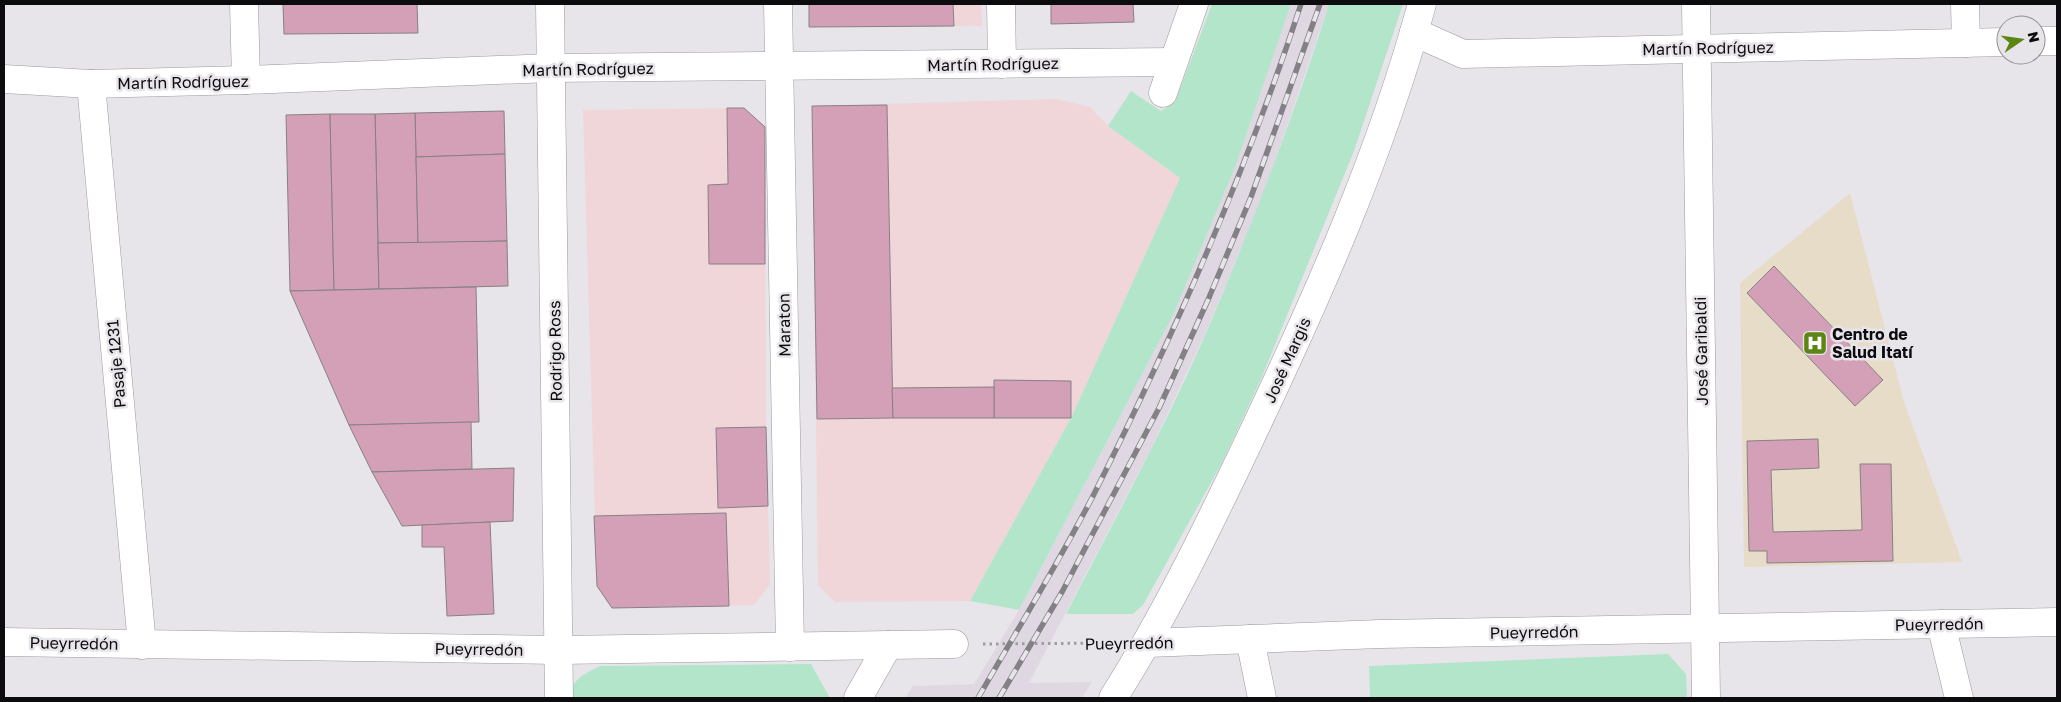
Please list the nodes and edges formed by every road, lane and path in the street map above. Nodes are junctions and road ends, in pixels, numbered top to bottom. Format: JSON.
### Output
{"nodes":[{"id":1,"x":244,"y":4,"type":"edge"},
{"id":2,"x":550,"y":4,"type":"edge"},
{"id":3,"x":778,"y":4,"type":"edge"},
{"id":4,"x":1001,"y":4,"type":"edge"},
{"id":5,"x":1194,"y":4,"type":"edge"},
{"id":6,"x":1422,"y":4,"type":"edge"},
{"id":7,"x":1696,"y":4,"type":"edge"},
{"id":8,"x":1965,"y":4,"type":"edge"},
{"id":9,"x":1414,"y":32,"type":"junction"},
{"id":10,"x":1996,"y":42,"type":"edge"},
{"id":11,"x":1966,"y":43,"type":"junction"},
{"id":12,"x":1697,"y":48,"type":"junction"},
{"id":13,"x":1173,"y":62,"type":"junction"},
{"id":14,"x":1002,"y":64,"type":"junction"},
{"id":15,"x":778,"y":66,"type":"junction"},
{"id":16,"x":551,"y":68,"type":"junction"},
{"id":17,"x":4,"y":79,"type":"edge"},
{"id":18,"x":246,"y":80,"type":"junction"},
{"id":19,"x":91,"y":84,"type":"junction"},
{"id":20,"x":1162,"y":94,"type":"dead end"},
{"id":21,"x":2057,"y":622,"type":"edge"},
{"id":22,"x":1940,"y":624,"type":"junction"},
{"id":23,"x":1705,"y":628,"type":"junction"},
{"id":24,"x":1250,"y":639,"type":"junction"},
{"id":25,"x":4,"y":642,"type":"edge"},
{"id":26,"x":1010,"y":643,"type":"dead end"},
{"id":27,"x":1148,"y":643,"type":"junction"},
{"id":28,"x":954,"y":644,"type":"dead end"},
{"id":29,"x":142,"y":645,"type":"junction"},
{"id":30,"x":888,"y":645,"type":"junction"},
{"id":31,"x":790,"y":647,"type":"junction"},
{"id":32,"x":559,"y":650,"type":"junction"},
{"id":33,"x":559,"y":698,"type":"edge"},
{"id":34,"x":858,"y":698,"type":"edge"},
{"id":35,"x":1113,"y":698,"type":"edge"},
{"id":36,"x":1262,"y":698,"type":"edge"},
{"id":37,"x":1706,"y":698,"type":"edge"},
{"id":38,"x":1959,"y":698,"type":"edge"}],
"edges":[{"from":1,"to":18,"type":"street"},
{"from":2,"to":16,"type":"street","name":"Rodrigo Ross"},
{"from":3,"to":15,"type":"street","name":"Maraton"},
{"from":4,"to":14,"type":"street"},
{"from":5,"to":13,"type":"street"},
{"from":6,"to":9,"type":"street","name":"José Margis"},
{"from":7,"to":12,"type":"street","name":"José Garibaldi"},
{"from":8,"to":11,"type":"street"},
{"from":9,"to":12,"type":"street","name":"Martín Rodríguez"},
{"from":9,"to":27,"type":"street","name":"José Margis"},
{"from":10,"to":11,"type":"street","name":"Martín Rodríguez"},
{"from":11,"to":12,"type":"street","name":"Martín Rodríguez"},
{"from":12,"to":23,"type":"street","name":"José Garibaldi"},
{"from":13,"to":14,"type":"street","name":"Martín Rodríguez"},
{"from":13,"to":20,"type":"street"},
{"from":14,"to":15,"type":"street","name":"Martín Rodríguez"},
{"from":15,"to":16,"type":"street","name":"Martín Rodríguez"},
{"from":15,"to":31,"type":"street","name":"Maraton"},
{"from":16,"to":18,"type":"street","name":"Martín Rodríguez"},
{"from":16,"to":32,"type":"street","name":"Rodrigo Ross"},
{"from":17,"to":19,"type":"street","name":"Martín Rodríguez"},
{"from":18,"to":19,"type":"street","name":"Martín Rodríguez"},
{"from":19,"to":29,"type":"street","name":"Pasaje 1231"},
{"from":21,"to":22,"type":"street","name":"Pueyrredón"},
{"from":22,"to":23,"type":"street","name":"Pueyrredón"},
{"from":22,"to":38,"type":"street"},
{"from":23,"to":24,"type":"street","name":"Pueyrredón"},
{"from":23,"to":37,"type":"street","name":"José Garibaldi"},
{"from":24,"to":27,"type":"street","name":"Pueyrredón"},
{"from":24,"to":36,"type":"street"},
{"from":25,"to":29,"type":"street","name":"Pueyrredón"},
{"from":26,"to":27,"type":"path","name":"Pueyrredón"},
{"from":27,"to":35,"type":"street","name":"José Margis"},
{"from":28,"to":30,"type":"street","name":"Pueyrredón"},
{"from":29,"to":32,"type":"street","name":"Pueyrredón"},
{"from":30,"to":31,"type":"street","name":"Pueyrredón"},
{"from":30,"to":34,"type":"street"},
{"from":31,"to":32,"type":"street","name":"Pueyrredón"},
{"from":32,"to":33,"type":"street","name":"Rodrigo Ross"}]}
